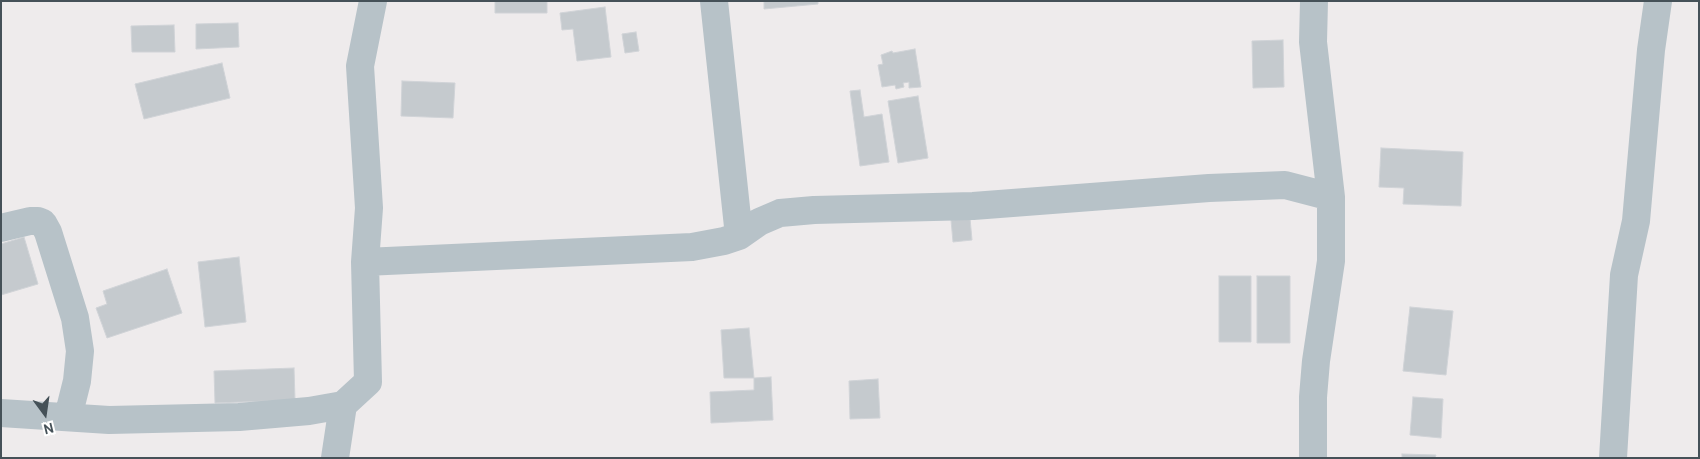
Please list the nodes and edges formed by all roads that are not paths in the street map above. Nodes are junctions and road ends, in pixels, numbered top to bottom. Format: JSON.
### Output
{"nodes":[{"id":1,"x":373,"y":1,"type":"edge"},
{"id":2,"x":714,"y":1,"type":"edge"},
{"id":3,"x":1314,"y":1,"type":"edge"},
{"id":4,"x":1658,"y":1,"type":"edge"},
{"id":5,"x":1331,"y":197,"type":"junction"},
{"id":6,"x":1,"y":228,"type":"edge"},
{"id":7,"x":738,"y":236,"type":"junction"},
{"id":8,"x":365,"y":262,"type":"junction"},
{"id":9,"x":343,"y":406,"type":"junction"},
{"id":10,"x":1,"y":413,"type":"edge"},
{"id":11,"x":68,"y":417,"type":"junction"},
{"id":12,"x":335,"y":458,"type":"edge"},
{"id":13,"x":1314,"y":458,"type":"edge"},
{"id":14,"x":1612,"y":458,"type":"edge"}],
"edges":[{"from":1,"to":8,"type":"street"},
{"from":2,"to":7,"type":"street"},
{"from":3,"to":5,"type":"street"},
{"from":4,"to":14,"type":"street"},
{"from":5,"to":7,"type":"street"},
{"from":5,"to":13,"type":"street"},
{"from":6,"to":11,"type":"street"},
{"from":7,"to":8,"type":"street"},
{"from":8,"to":9,"type":"street"},
{"from":9,"to":11,"type":"street"},
{"from":9,"to":12,"type":"street"},
{"from":10,"to":11,"type":"street"}]}
